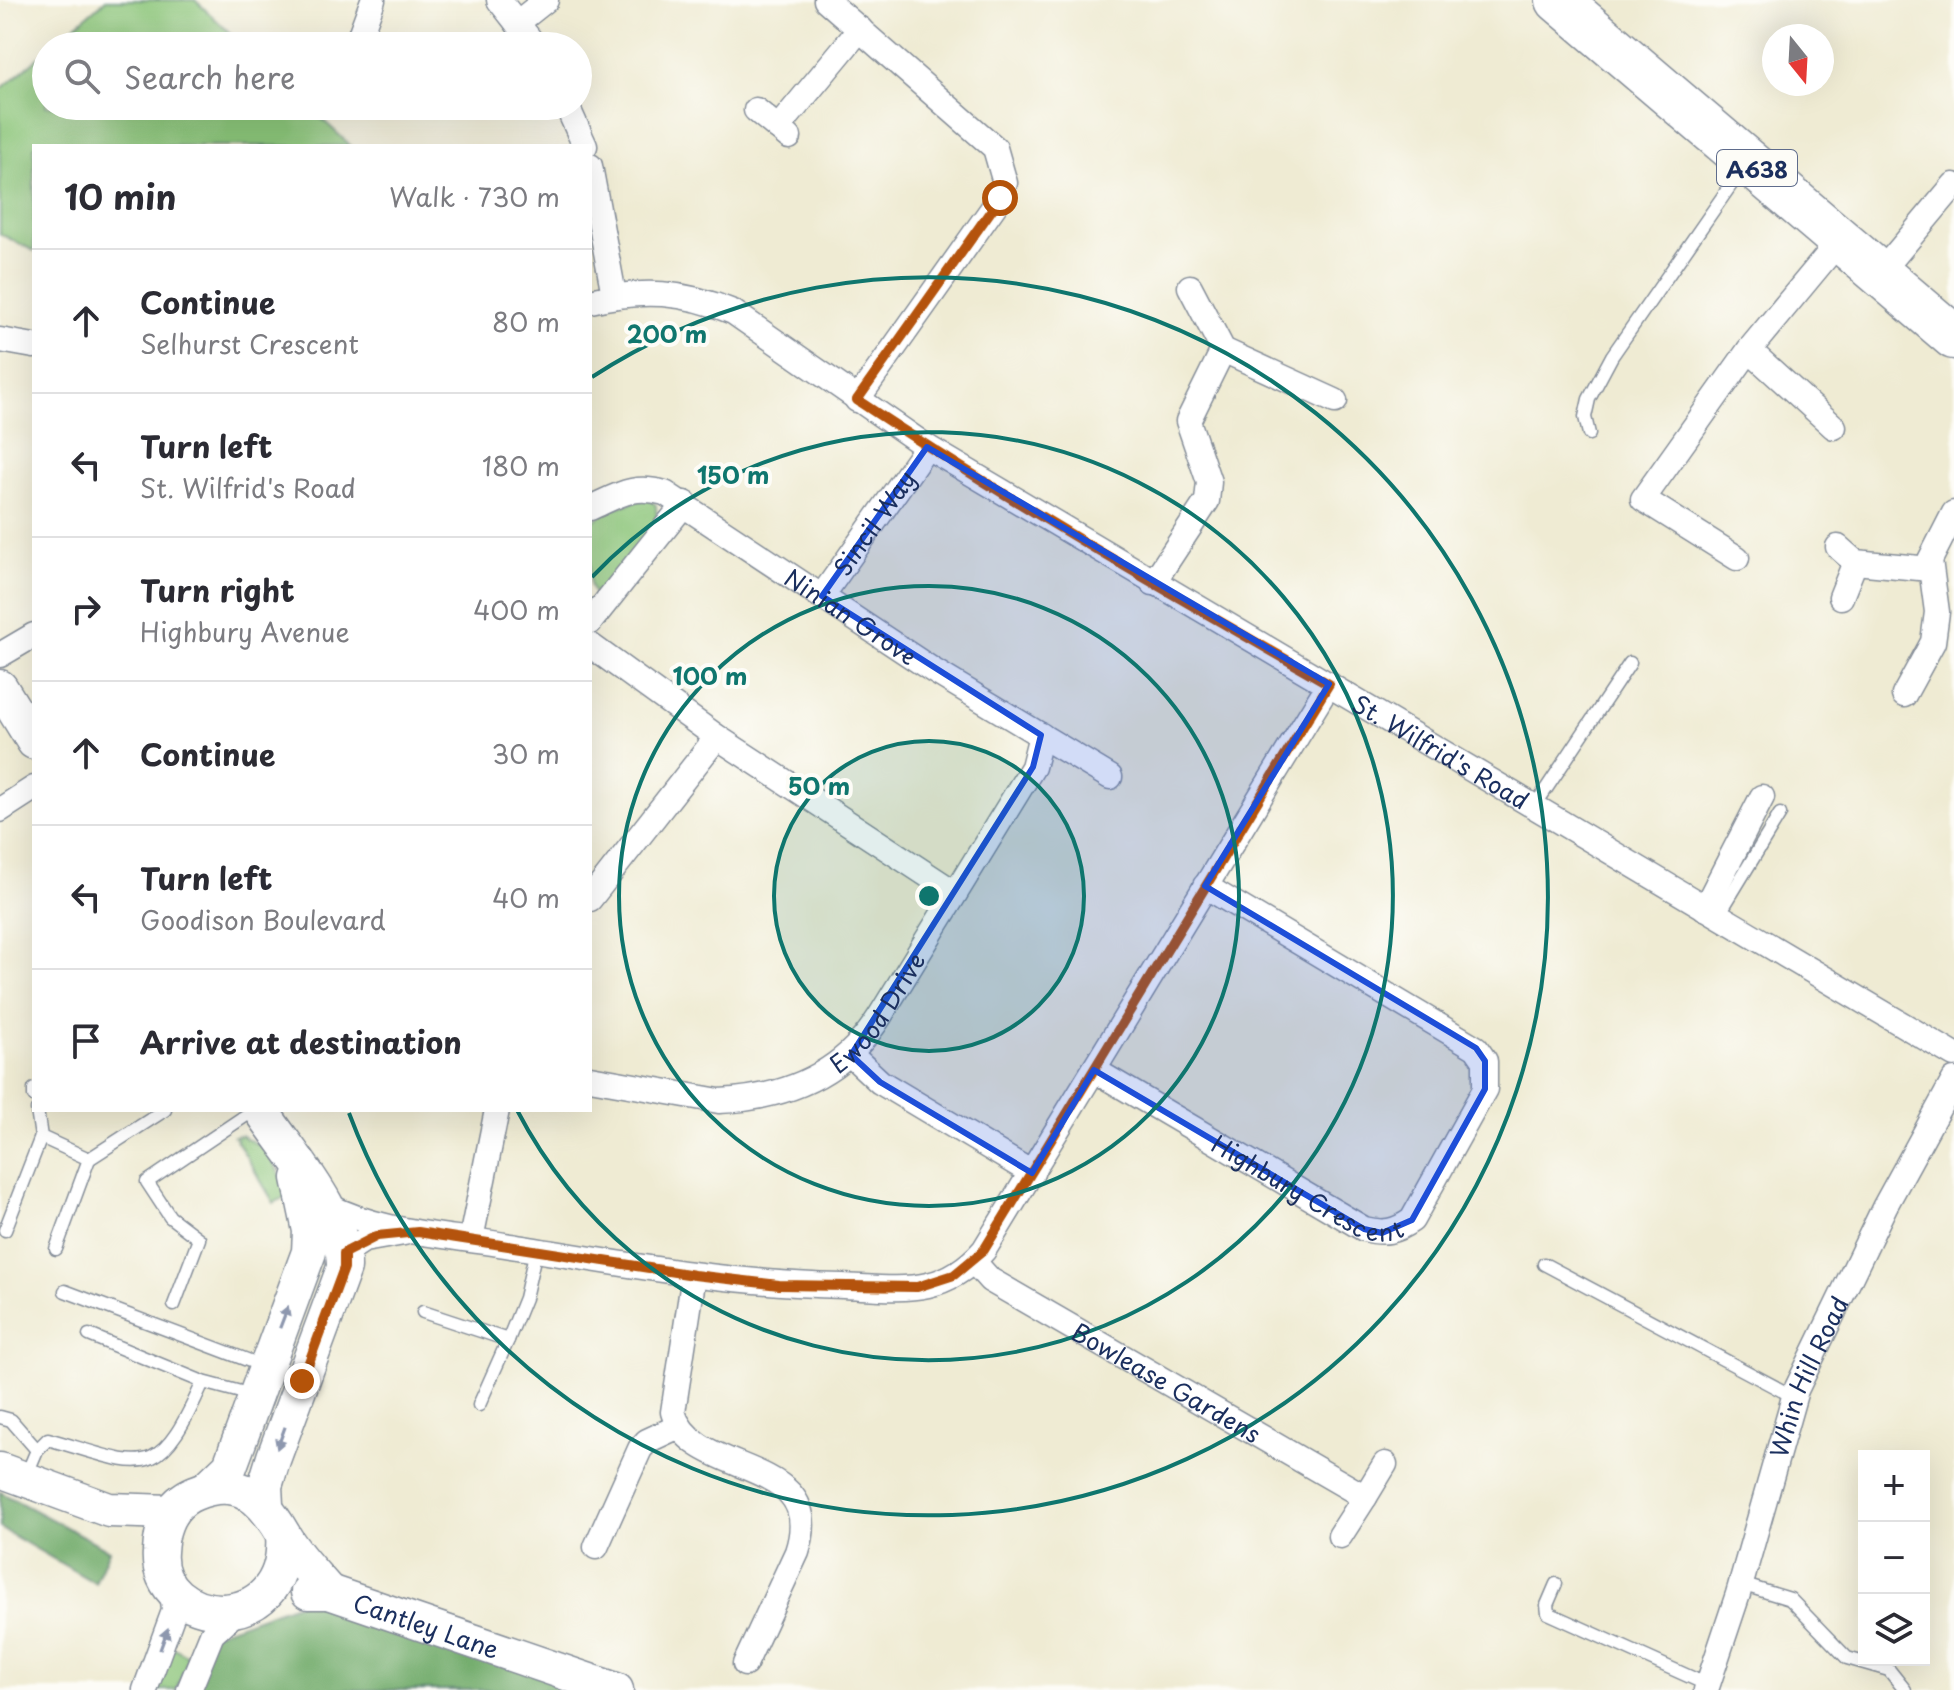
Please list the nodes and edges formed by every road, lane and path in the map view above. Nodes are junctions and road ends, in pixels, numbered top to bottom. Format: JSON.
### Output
{"nodes":[{"id":1,"x":373,"y":0,"type":"edge"},
{"id":2,"x":499,"y":0,"type":"edge"},
{"id":3,"x":546,"y":0,"type":"edge"},
{"id":4,"x":826,"y":0,"type":"edge"},
{"id":5,"x":1558,"y":0,"type":"edge"},
{"id":6,"x":517,"y":23,"type":"junction"},
{"id":7,"x":860,"y":29,"type":"junction"},
{"id":8,"x":361,"y":32,"type":"edge"},
{"id":9,"x":524,"y":32,"type":"edge"},
{"id":10,"x":756,"y":110,"type":"dead end"},
{"id":11,"x":573,"y":120,"type":"edge"},
{"id":12,"x":584,"y":144,"type":"edge"},
{"id":13,"x":1749,"y":161,"type":"junction"},
{"id":14,"x":592,"y":177,"type":"edge"},
{"id":15,"x":1954,"y":185,"type":"edge"},
{"id":16,"x":1841,"y":239,"type":"junction"},
{"id":17,"x":1881,"y":272,"type":"junction"},
{"id":18,"x":1190,"y":287,"type":"dead end"},
{"id":19,"x":614,"y":295,"type":"junction"},
{"id":20,"x":592,"y":300,"type":"edge"},
{"id":21,"x":1954,"y":337,"type":"edge"},
{"id":22,"x":0,"y":340,"type":"edge"},
{"id":23,"x":32,"y":346,"type":"edge"},
{"id":24,"x":1223,"y":350,"type":"junction"},
{"id":25,"x":1749,"y":350,"type":"junction"},
{"id":26,"x":857,"y":400,"type":"junction"},
{"id":27,"x":1335,"y":401,"type":"dead end"},
{"id":28,"x":1834,"y":427,"type":"dead end"},
{"id":29,"x":1589,"y":434,"type":"dead end"},
{"id":30,"x":927,"y":447,"type":"junction"},
{"id":31,"x":685,"y":503,"type":"junction"},
{"id":32,"x":592,"y":507,"type":"edge"},
{"id":33,"x":1954,"y":513,"type":"edge"},
{"id":34,"x":1737,"y":558,"type":"dead end"},
{"id":35,"x":1930,"y":569,"type":"junction"},
{"id":36,"x":1153,"y":583,"type":"junction"},
{"id":37,"x":822,"y":596,"type":"junction"},
{"id":38,"x":1841,"y":597,"type":"dead end"},
{"id":39,"x":592,"y":619,"type":"edge"},
{"id":40,"x":32,"y":636,"type":"edge"},
{"id":41,"x":592,"y":646,"type":"edge"},
{"id":42,"x":0,"y":655,"type":"edge"},
{"id":43,"x":1630,"y":663,"type":"dead end"},
{"id":44,"x":1329,"y":684,"type":"junction"},
{"id":45,"x":0,"y":687,"type":"edge"},
{"id":46,"x":1904,"y":695,"type":"dead end"},
{"id":47,"x":1041,"y":735,"type":"junction"},
{"id":48,"x":717,"y":737,"type":"junction"},
{"id":49,"x":32,"y":739,"type":"edge"},
{"id":50,"x":1110,"y":777,"type":"dead end"},
{"id":51,"x":32,"y":789,"type":"edge"},
{"id":52,"x":1762,"y":797,"type":"dead end"},
{"id":53,"x":1534,"y":807,"type":"junction"},
{"id":54,"x":0,"y":810,"type":"edge"},
{"id":55,"x":1780,"y":814,"type":"dead end"},
{"id":56,"x":1205,"y":886,"type":"junction"},
{"id":57,"x":955,"y":893,"type":"junction"},
{"id":58,"x":592,"y":896,"type":"edge"},
{"id":59,"x":1712,"y":912,"type":"junction"},
{"id":60,"x":851,"y":1055,"type":"junction"},
{"id":61,"x":1954,"y":1055,"type":"edge"},
{"id":62,"x":1094,"y":1070,"type":"junction"},
{"id":63,"x":592,"y":1078,"type":"edge"},
{"id":64,"x":1954,"y":1080,"type":"edge"},
{"id":65,"x":37,"y":1112,"type":"edge"},
{"id":66,"x":162,"y":1112,"type":"edge"},
{"id":67,"x":251,"y":1112,"type":"edge"},
{"id":68,"x":262,"y":1112,"type":"edge"},
{"id":69,"x":497,"y":1112,"type":"edge"},
{"id":70,"x":41,"y":1137,"type":"junction"},
{"id":71,"x":89,"y":1159,"type":"junction"},
{"id":72,"x":295,"y":1162,"type":"junction"},
{"id":73,"x":1032,"y":1173,"type":"junction"},
{"id":74,"x":327,"y":1205,"type":"junction"},
{"id":75,"x":5,"y":1230,"type":"dead end"},
{"id":76,"x":418,"y":1232,"type":"junction"},
{"id":77,"x":471,"y":1239,"type":"junction"},
{"id":78,"x":56,"y":1249,"type":"dead end"},
{"id":79,"x":536,"y":1250,"type":"junction"},
{"id":80,"x":344,"y":1253,"type":"junction"},
{"id":81,"x":974,"y":1262,"type":"junction"},
{"id":82,"x":1544,"y":1264,"type":"dead end"},
{"id":83,"x":694,"y":1275,"type":"junction"},
{"id":84,"x":65,"y":1291,"type":"dead end"},
{"id":85,"x":174,"y":1305,"type":"dead end"},
{"id":86,"x":423,"y":1312,"type":"dead end"},
{"id":87,"x":89,"y":1335,"type":"dead end"},
{"id":88,"x":508,"y":1340,"type":"junction"},
{"id":89,"x":302,"y":1381,"type":"junction"},
{"id":90,"x":203,"y":1382,"type":"junction"},
{"id":91,"x":261,"y":1382,"type":"junction"},
{"id":92,"x":1794,"y":1397,"type":"junction"},
{"id":93,"x":479,"y":1405,"type":"dead end"},
{"id":94,"x":0,"y":1417,"type":"edge"},
{"id":95,"x":677,"y":1427,"type":"junction"},
{"id":96,"x":1385,"y":1464,"type":"dead end"},
{"id":97,"x":21,"y":1467,"type":"edge"},
{"id":98,"x":207,"y":1488,"type":"junction"},
{"id":99,"x":1365,"y":1497,"type":"junction"},
{"id":100,"x":109,"y":1510,"type":"junction"},
{"id":101,"x":171,"y":1512,"type":"junction"},
{"id":102,"x":274,"y":1520,"type":"junction"},
{"id":103,"x":1340,"y":1536,"type":"dead end"},
{"id":104,"x":596,"y":1547,"type":"dead end"},
{"id":105,"x":165,"y":1572,"type":"junction"},
{"id":106,"x":1556,"y":1584,"type":"dead end"},
{"id":107,"x":1741,"y":1584,"type":"junction"},
{"id":108,"x":329,"y":1592,"type":"junction"},
{"id":109,"x":253,"y":1601,"type":"junction"},
{"id":110,"x":745,"y":1664,"type":"dead end"},
{"id":111,"x":1707,"y":1688,"type":"edge"},
{"id":112,"x":145,"y":1690,"type":"edge"},
{"id":113,"x":189,"y":1690,"type":"edge"},
{"id":114,"x":616,"y":1690,"type":"edge"},
{"id":115,"x":1905,"y":1690,"type":"edge"}],
"edges":[{"from":1,"to":8,"type":"street"},
{"from":2,"to":6,"type":"street"},
{"from":3,"to":6,"type":"street"},
{"from":4,"to":7,"type":"street"},
{"from":5,"to":13,"type":"highway","number":"A638"},
{"from":6,"to":9,"type":"street"},
{"from":7,"to":10,"type":"street"},
{"from":7,"to":26,"type":"street"},
{"from":11,"to":12,"type":"street"},
{"from":13,"to":16,"type":"highway","number":"A638"},
{"from":13,"to":29,"type":"lane"},
{"from":14,"to":19,"type":"street"},
{"from":15,"to":17,"type":"street"},
{"from":16,"to":17,"type":"highway","number":"A638"},
{"from":16,"to":25,"type":"street"},
{"from":17,"to":21,"type":"highway","number":"A638"},
{"from":18,"to":24,"type":"street"},
{"from":19,"to":20,"type":"street","name":"St. Wilfrid's Road"},
{"from":19,"to":26,"type":"street","name":"St. Wilfrid's Road"},
{"from":22,"to":23,"type":"street"},
{"from":24,"to":27,"type":"street"},
{"from":24,"to":36,"type":"street"},
{"from":25,"to":28,"type":"street"},
{"from":25,"to":34,"type":"street"},
{"from":26,"to":30,"type":"street","name":"St. Wilfrid's Road"},
{"from":30,"to":36,"type":"street","name":"St. Wilfrid's Road"},
{"from":30,"to":37,"type":"street","name":"Sincil Way"},
{"from":31,"to":32,"type":"street","name":"Ninian Grove"},
{"from":31,"to":37,"type":"street","name":"Ninian Grove"},
{"from":31,"to":39,"type":"street"},
{"from":33,"to":35,"type":"street"},
{"from":35,"to":38,"type":"street"},
{"from":35,"to":46,"type":"street"},
{"from":36,"to":44,"type":"street","name":"St. Wilfrid's Road"},
{"from":37,"to":47,"type":"street","name":"Ninian Grove"},
{"from":40,"to":42,"type":"street"},
{"from":41,"to":48,"type":"street"},
{"from":43,"to":53,"type":"lane"},
{"from":44,"to":53,"type":"street","name":"St. Wilfrid's Road"},
{"from":44,"to":56,"type":"street"},
{"from":45,"to":49,"type":"main road"},
{"from":47,"to":50,"type":"street","name":"Ninian Grove"},
{"from":47,"to":57,"type":"street","name":"Ewood Drive"},
{"from":48,"to":57,"type":"street"},
{"from":48,"to":58,"type":"street"},
{"from":51,"to":54,"type":"street"},
{"from":52,"to":59,"type":"street"},
{"from":53,"to":59,"type":"street","name":"St. Wilfrid's Road"},
{"from":55,"to":59,"type":"lane"},
{"from":56,"to":62,"type":"street"},
{"from":56,"to":62,"type":"street","name":"Highbury Crescent"},
{"from":57,"to":60,"type":"street","name":"Ewood Drive"},
{"from":59,"to":61,"type":"street","name":"St. Wilfrid's Road"},
{"from":60,"to":63,"type":"street","name":"Ewood Drive"},
{"from":60,"to":73,"type":"street"},
{"from":62,"to":73,"type":"street"},
{"from":64,"to":92,"type":"street","name":"Whin Hill Road"},
{"from":65,"to":70,"type":"lane"},
{"from":66,"to":71,"type":"lane"},
{"from":67,"to":85,"type":"lane"},
{"from":68,"to":72,"type":"main road"},
{"from":69,"to":77,"type":"street"},
{"from":70,"to":71,"type":"lane"},
{"from":70,"to":75,"type":"lane"},
{"from":71,"to":78,"type":"lane"},
{"from":72,"to":74,"type":"main road"},
{"from":91,"to":72,"type":"main road","one_way":true},
{"from":73,"to":81,"type":"street"},
{"from":74,"to":76,"type":"street"},
{"from":74,"to":80,"type":"main road"},
{"from":76,"to":77,"type":"street"},
{"from":76,"to":80,"type":"street"},
{"from":77,"to":79,"type":"street"},
{"from":79,"to":83,"type":"street"},
{"from":79,"to":88,"type":"lane"},
{"from":80,"to":89,"type":"main road"},
{"from":81,"to":83,"type":"street"},
{"from":81,"to":99,"type":"street","name":"Bowlease Gardens"},
{"from":82,"to":92,"type":"lane"},
{"from":83,"to":95,"type":"street"},
{"from":84,"to":91,"type":"lane"},
{"from":86,"to":88,"type":"lane"},
{"from":87,"to":90,"type":"lane"},
{"from":88,"to":93,"type":"lane"},
{"from":89,"to":91,"type":"main road"},
{"from":89,"to":102,"type":"main road","one_way":true},
{"from":90,"to":91,"type":"lane"},
{"from":90,"to":97,"type":"lane"},
{"from":91,"to":98,"type":"main road"},
{"from":92,"to":107,"type":"street","name":"Whin Hill Road"},
{"from":94,"to":97,"type":"lane"},
{"from":95,"to":104,"type":"street"},
{"from":95,"to":110,"type":"street"},
{"from":96,"to":99,"type":"street"},
{"from":97,"to":100,"type":"main road"},
{"from":98,"to":101,"type":"main road"},
{"from":98,"to":102,"type":"main road"},
{"from":99,"to":103,"type":"street"},
{"from":100,"to":101,"type":"main road"},
{"from":100,"to":105,"type":"main road"},
{"from":101,"to":105,"type":"main road"},
{"from":102,"to":108,"type":"main road","name":"Cantley Lane"},
{"from":102,"to":109,"type":"main road"},
{"from":105,"to":109,"type":"main road"},
{"from":112,"to":105,"type":"street","one_way":true},
{"from":106,"to":111,"type":"lane"},
{"from":107,"to":111,"type":"street","name":"Whin Hill Road"},
{"from":107,"to":115,"type":"lane"},
{"from":108,"to":109,"type":"main road","name":"Cantley Lane"},
{"from":108,"to":114,"type":"main road","name":"Cantley Lane"},
{"from":109,"to":113,"type":"street"}]}
